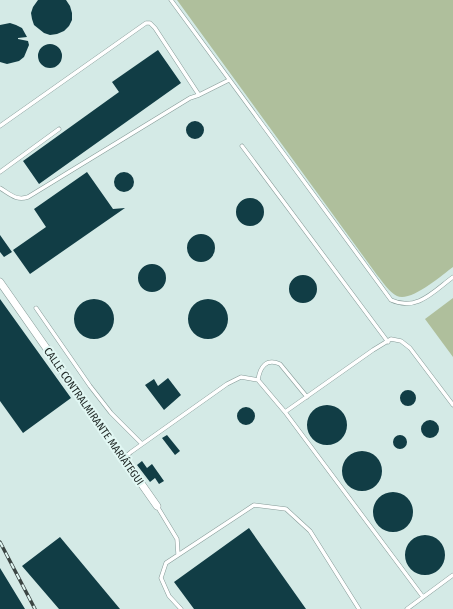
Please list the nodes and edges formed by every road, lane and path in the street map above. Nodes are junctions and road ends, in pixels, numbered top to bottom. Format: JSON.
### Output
{"nodes":[{"id":1,"x":171,"y":0,"type":"edge"},
{"id":2,"x":229,"y":80,"type":"junction"},
{"id":3,"x":199,"y":95,"type":"junction"},
{"id":4,"x":0,"y":126,"type":"edge"},
{"id":5,"x":59,"y":129,"type":"dead end"},
{"id":6,"x":242,"y":146,"type":"dead end"},
{"id":7,"x":0,"y":172,"type":"edge"},
{"id":8,"x":0,"y":188,"type":"edge"},
{"id":9,"x":453,"y":276,"type":"edge"},
{"id":10,"x":0,"y":282,"type":"edge"},
{"id":11,"x":36,"y":308,"type":"dead end"},
{"id":12,"x":388,"y":342,"type":"junction"},
{"id":13,"x":258,"y":380,"type":"junction"},
{"id":14,"x":307,"y":397,"type":"junction"},
{"id":15,"x":453,"y":405,"type":"edge"},
{"id":16,"x":285,"y":412,"type":"junction"},
{"id":17,"x":142,"y":444,"type":"junction"},
{"id":18,"x":124,"y":459,"type":"junction"},
{"id":19,"x":157,"y":506,"type":"joint"},
{"id":20,"x":178,"y":554,"type":"junction"},
{"id":21,"x":453,"y":575,"type":"edge"},
{"id":22,"x":424,"y":597,"type":"junction"},
{"id":23,"x":181,"y":609,"type":"edge"},
{"id":24,"x":359,"y":609,"type":"edge"},
{"id":25,"x":407,"y":609,"type":"edge"}],
"edges":[{"from":1,"to":2,"type":"lane"},
{"from":2,"to":3,"type":"lane"},
{"from":2,"to":9,"type":"lane"},
{"from":3,"to":4,"type":"lane"},
{"from":3,"to":8,"type":"lane"},
{"from":5,"to":7,"type":"lane"},
{"from":6,"to":12,"type":"lane"},
{"from":10,"to":18,"type":"street","name":"CALLE CONTRALMIRANTE MARIÁTEGUI"},
{"from":11,"to":17,"type":"lane"},
{"from":12,"to":14,"type":"lane"},
{"from":12,"to":15,"type":"lane"},
{"from":13,"to":14,"type":"lane"},
{"from":13,"to":16,"type":"lane"},
{"from":13,"to":17,"type":"lane"},
{"from":14,"to":16,"type":"lane"},
{"from":16,"to":22,"type":"lane"},
{"from":17,"to":18,"type":"lane"},
{"from":18,"to":19,"type":"street","name":"CALLE CONTRALMIRANTE MARIÁTEGUI"},
{"from":19,"to":20,"type":"lane","name":"CALLE CONTRALMIRANTE MARIÁTEGUI"},
{"from":20,"to":23,"type":"lane"},
{"from":20,"to":24,"type":"lane"},
{"from":21,"to":22,"type":"lane"},
{"from":22,"to":25,"type":"lane"}]}
